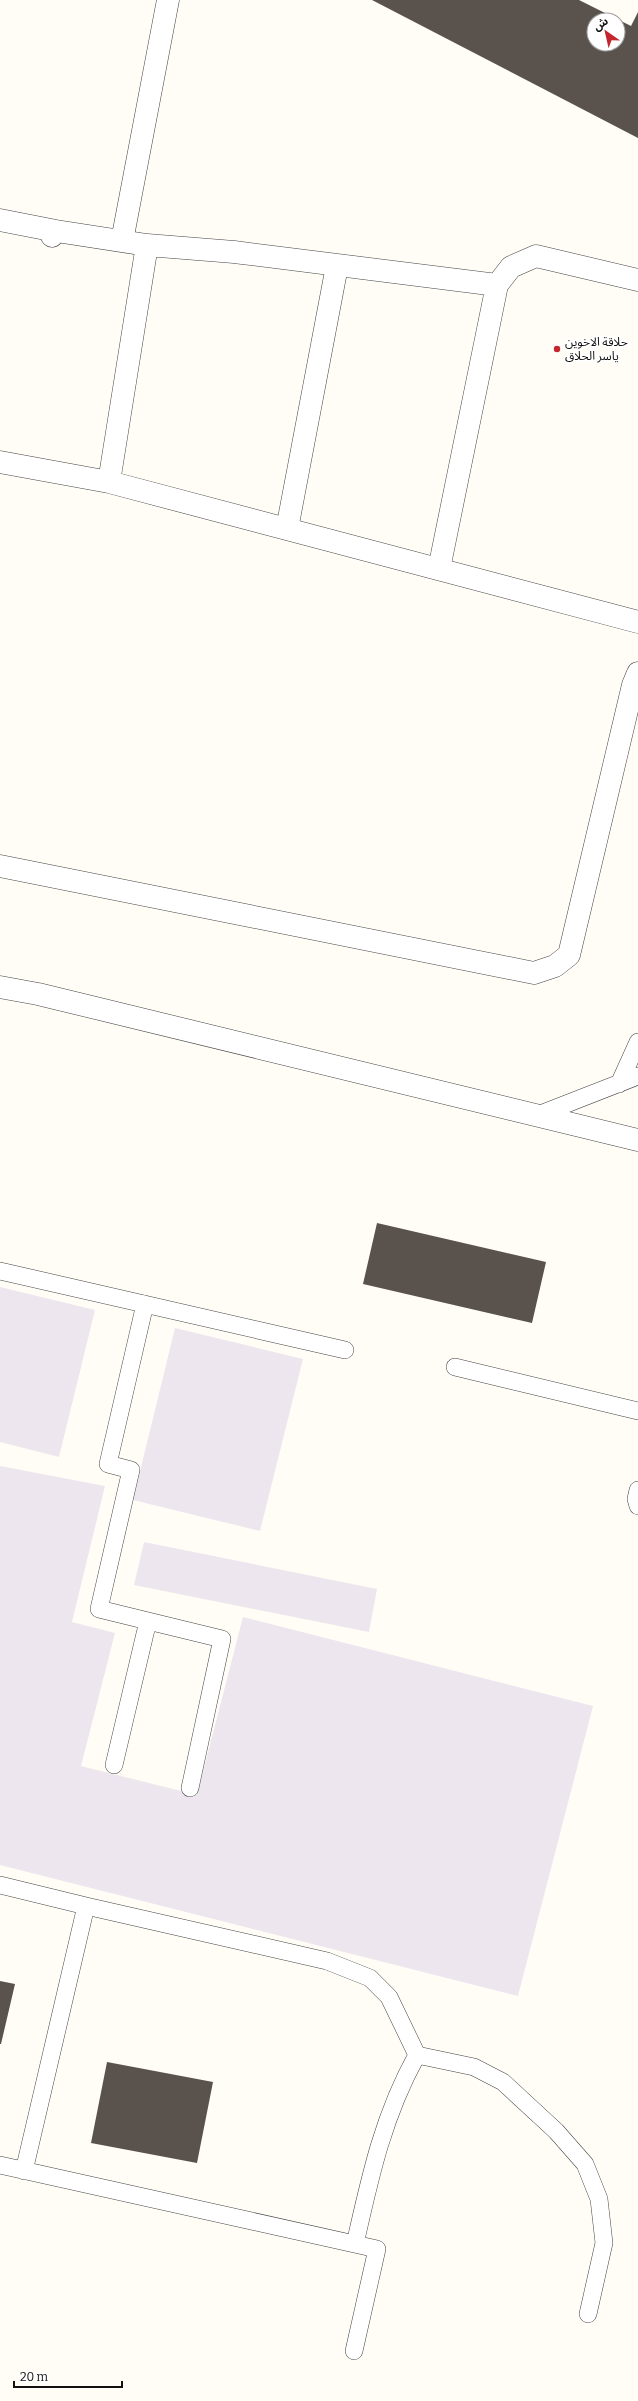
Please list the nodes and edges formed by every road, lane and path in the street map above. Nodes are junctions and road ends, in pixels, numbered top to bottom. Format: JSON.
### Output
{"nodes":[{"id":1,"x":168,"y":0,"type":"edge"},
{"id":2,"x":0,"y":220,"type":"edge"},
{"id":3,"x":122,"y":241,"type":"junction"},
{"id":4,"x":147,"y":245,"type":"junction"},
{"id":5,"x":337,"y":266,"type":"junction"},
{"id":6,"x":638,"y":280,"type":"edge"},
{"id":7,"x":497,"y":285,"type":"junction"},
{"id":8,"x":0,"y":462,"type":"edge"},
{"id":9,"x":108,"y":482,"type":"junction"},
{"id":10,"x":287,"y":528,"type":"junction"},
{"id":11,"x":440,"y":569,"type":"junction"},
{"id":12,"x":638,"y":622,"type":"edge"},
{"id":13,"x":638,"y":673,"type":"edge"},
{"id":14,"x":0,"y":866,"type":"edge"},
{"id":15,"x":0,"y":987,"type":"edge"},
{"id":16,"x":638,"y":1042,"type":"edge"},
{"id":17,"x":638,"y":1076,"type":"edge"},
{"id":18,"x":619,"y":1084,"type":"junction"},
{"id":19,"x":538,"y":1115,"type":"junction"},
{"id":20,"x":638,"y":1140,"type":"edge"},
{"id":21,"x":0,"y":1271,"type":"edge"},
{"id":22,"x":145,"y":1304,"type":"junction"},
{"id":23,"x":345,"y":1350,"type":"dead end"},
{"id":24,"x":455,"y":1367,"type":"dead end"},
{"id":25,"x":638,"y":1411,"type":"edge"},
{"id":26,"x":638,"y":1490,"type":"edge"},
{"id":27,"x":638,"y":1506,"type":"edge"},
{"id":28,"x":148,"y":1620,"type":"junction"},
{"id":29,"x":114,"y":1765,"type":"dead end"},
{"id":30,"x":190,"y":1788,"type":"dead end"},
{"id":31,"x":0,"y":1884,"type":"edge"},
{"id":32,"x":86,"y":1906,"type":"junction"},
{"id":33,"x":417,"y":2055,"type":"junction"},
{"id":34,"x":0,"y":2165,"type":"edge"},
{"id":35,"x":24,"y":2171,"type":"junction"},
{"id":36,"x":355,"y":2244,"type":"junction"},
{"id":37,"x":588,"y":2314,"type":"dead end"},
{"id":38,"x":354,"y":2351,"type":"dead end"}],
"edges":[{"from":1,"to":3,"type":"street"},
{"from":2,"to":3,"type":"street"},
{"from":3,"to":4,"type":"street"},
{"from":4,"to":5,"type":"street"},
{"from":4,"to":9,"type":"street"},
{"from":5,"to":7,"type":"street"},
{"from":5,"to":10,"type":"street"},
{"from":6,"to":7,"type":"street"},
{"from":7,"to":11,"type":"street"},
{"from":8,"to":9,"type":"street"},
{"from":9,"to":10,"type":"street"},
{"from":10,"to":11,"type":"street"},
{"from":11,"to":12,"type":"street"},
{"from":13,"to":14,"type":"street"},
{"from":15,"to":19,"type":"street"},
{"from":16,"to":18,"type":"lane"},
{"from":17,"to":18,"type":"lane"},
{"from":18,"to":19,"type":"lane"},
{"from":19,"to":20,"type":"street"},
{"from":21,"to":22,"type":"lane"},
{"from":22,"to":23,"type":"lane"},
{"from":22,"to":28,"type":"lane"},
{"from":24,"to":25,"type":"lane"},
{"from":26,"to":27,"type":"lane"},
{"from":28,"to":29,"type":"lane"},
{"from":28,"to":30,"type":"lane"},
{"from":31,"to":32,"type":"lane"},
{"from":32,"to":33,"type":"lane"},
{"from":32,"to":35,"type":"lane"},
{"from":33,"to":36,"type":"lane"},
{"from":33,"to":37,"type":"lane"},
{"from":34,"to":35,"type":"lane"},
{"from":35,"to":36,"type":"lane"},
{"from":36,"to":38,"type":"lane"}]}
